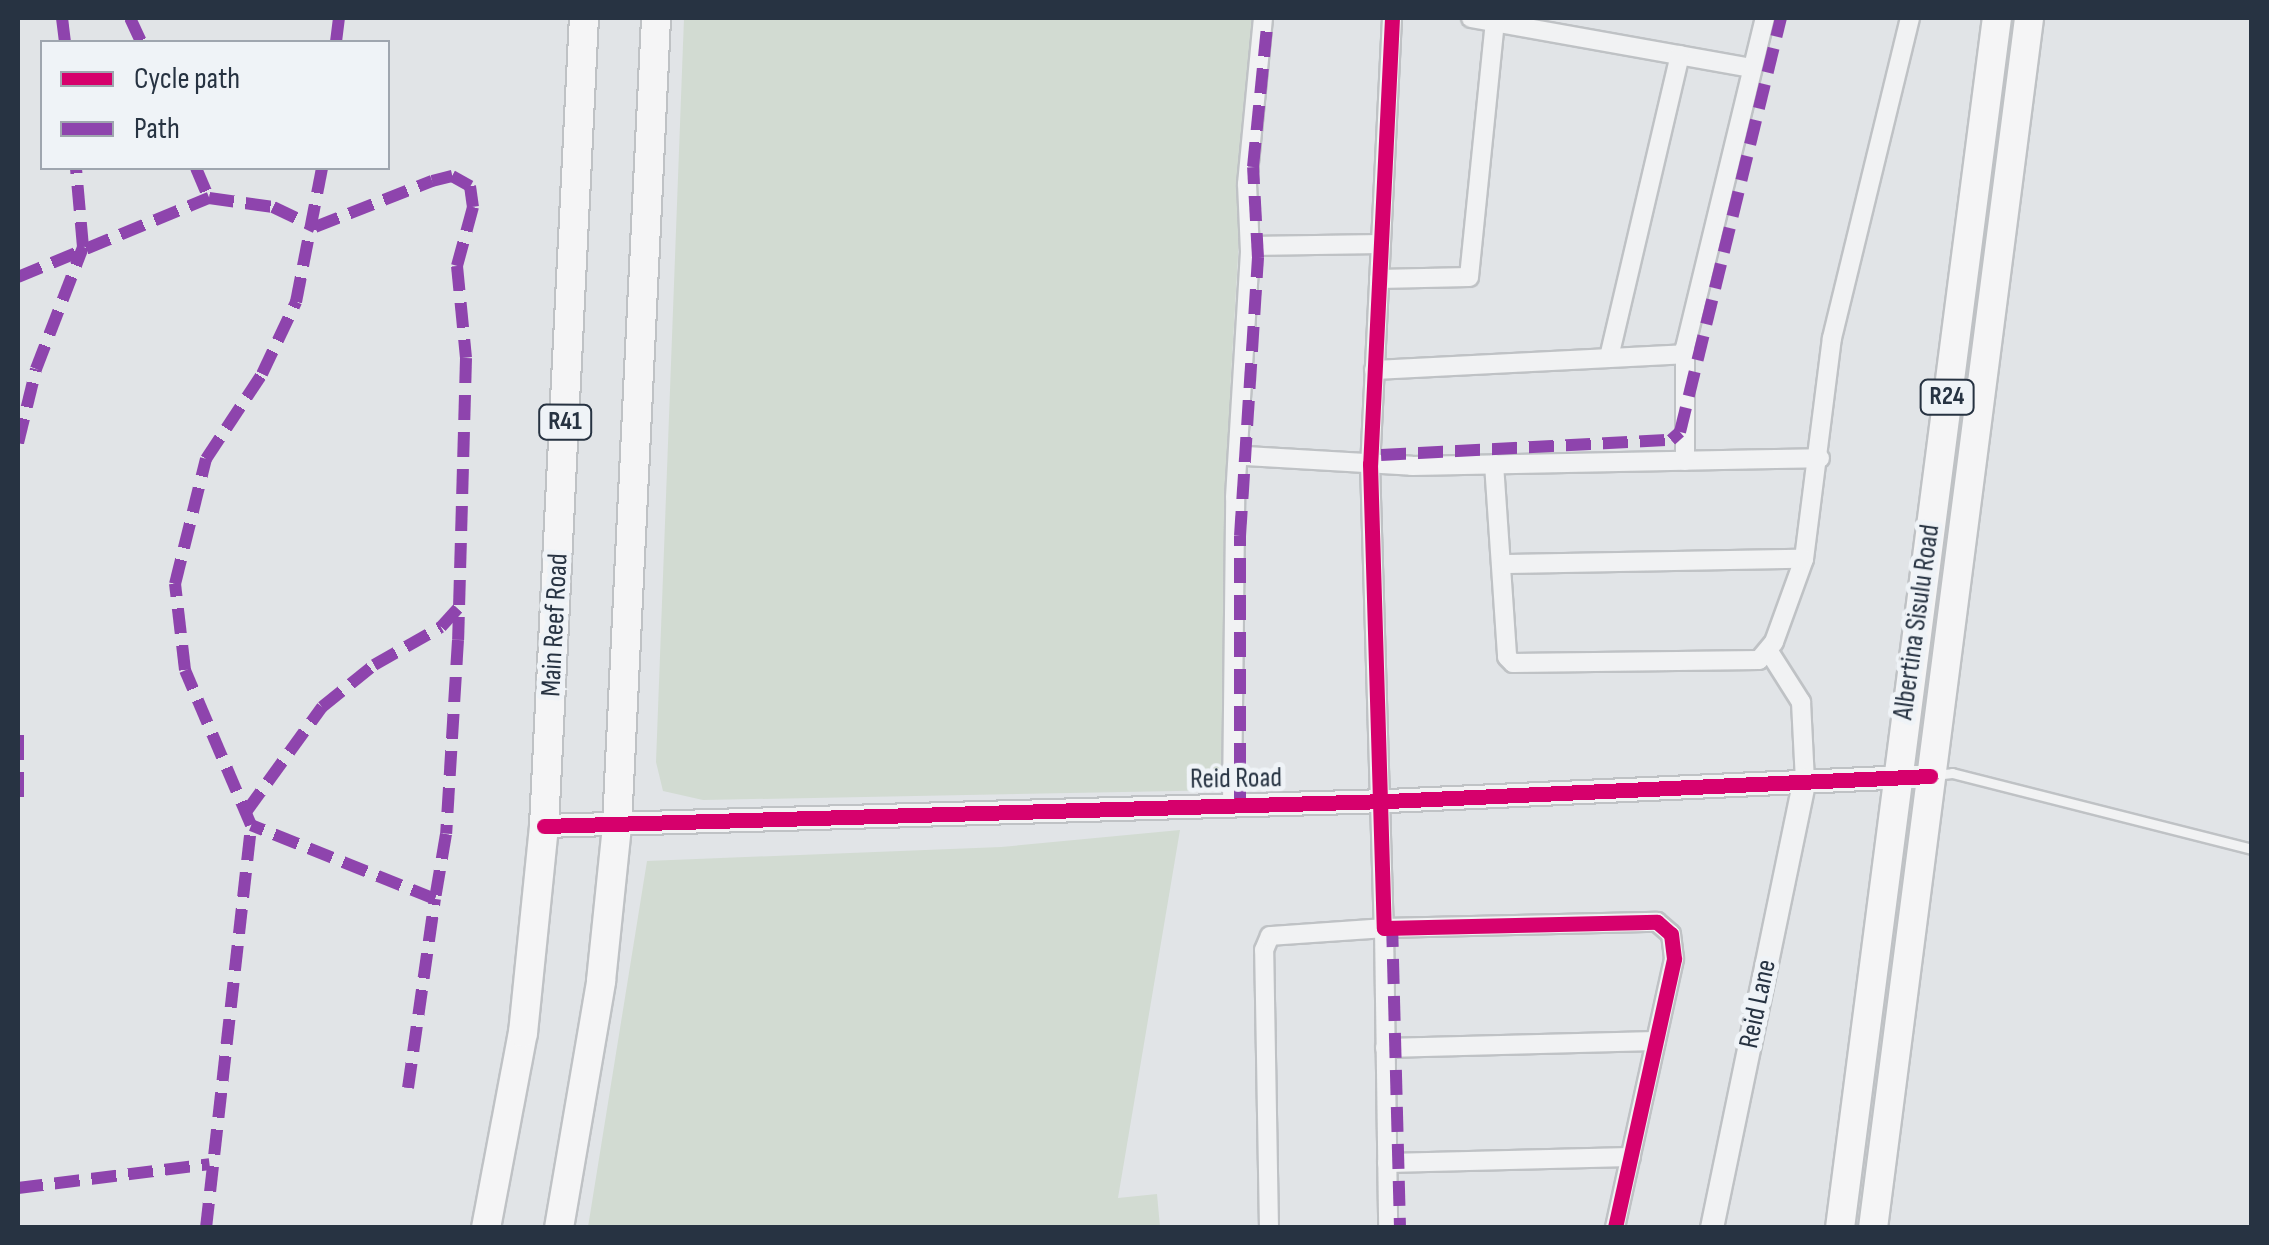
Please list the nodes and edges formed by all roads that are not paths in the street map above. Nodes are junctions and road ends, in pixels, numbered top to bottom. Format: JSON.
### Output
{"nodes":[{"id":1,"x":584,"y":18,"type":"edge"},
{"id":2,"x":656,"y":18,"type":"edge"},
{"id":3,"x":1263,"y":18,"type":"edge"},
{"id":4,"x":1392,"y":18,"type":"edge"},
{"id":5,"x":1471,"y":18,"type":"edge"},
{"id":6,"x":1765,"y":18,"type":"edge"},
{"id":7,"x":1910,"y":18,"type":"edge"},
{"id":8,"x":1997,"y":18,"type":"edge"},
{"id":9,"x":2030,"y":18,"type":"edge"},
{"id":10,"x":1495,"y":22,"type":"junction"},
{"id":11,"x":1680,"y":55,"type":"junction"},
{"id":12,"x":1752,"y":68,"type":"junction"},
{"id":13,"x":1381,"y":244,"type":"junction"},
{"id":14,"x":1250,"y":246,"type":"junction"},
{"id":15,"x":1379,"y":279,"type":"junction"},
{"id":16,"x":1610,"y":353,"type":"junction"},
{"id":17,"x":1686,"y":354,"type":"junction"},
{"id":18,"x":1374,"y":370,"type":"junction"},
{"id":19,"x":1246,"y":456,"type":"dead end"},
{"id":20,"x":1820,"y":458,"type":"junction"},
{"id":21,"x":1685,"y":461,"type":"junction"},
{"id":22,"x":1370,"y":464,"type":"junction"},
{"id":23,"x":1494,"y":464,"type":"junction"},
{"id":24,"x":1804,"y":559,"type":"junction"},
{"id":25,"x":1503,"y":564,"type":"junction"},
{"id":26,"x":1768,"y":650,"type":"junction"},
{"id":27,"x":1896,"y":776,"type":"junction"},
{"id":28,"x":1930,"y":776,"type":"junction"},
{"id":29,"x":1804,"y":780,"type":"junction"},
{"id":30,"x":1378,"y":801,"type":"junction"},
{"id":31,"x":1232,"y":805,"type":"junction"},
{"id":32,"x":544,"y":826,"type":"junction"},
{"id":33,"x":617,"y":826,"type":"junction"},
{"id":34,"x":2252,"y":849,"type":"edge"},
{"id":35,"x":1384,"y":928,"type":"junction"},
{"id":36,"x":1656,"y":1040,"type":"junction"},
{"id":37,"x":1386,"y":1048,"type":"junction"},
{"id":38,"x":1630,"y":1157,"type":"junction"},
{"id":39,"x":1387,"y":1163,"type":"junction"},
{"id":40,"x":486,"y":1228,"type":"edge"},
{"id":41,"x":559,"y":1228,"type":"edge"},
{"id":42,"x":1269,"y":1228,"type":"edge"},
{"id":43,"x":1388,"y":1228,"type":"edge"},
{"id":44,"x":1615,"y":1228,"type":"edge"},
{"id":45,"x":1712,"y":1228,"type":"edge"},
{"id":46,"x":1840,"y":1228,"type":"edge"},
{"id":47,"x":1873,"y":1228,"type":"edge"}],
"edges":[{"from":1,"to":32,"type":"main road","name":"Main Reef Road","number":"R41"},
{"from":2,"to":33,"type":"main road"},
{"from":3,"to":14,"type":"street"},
{"from":4,"to":13,"type":"street"},
{"from":5,"to":10,"type":"street"},
{"from":6,"to":12,"type":"street"},
{"from":7,"to":20,"type":"street"},
{"from":8,"to":27,"type":"main road","name":"Albertina Sisulu Road","number":"R24"},
{"from":9,"to":28,"type":"main road","name":"Albertina Sisulu Road","number":"R24"},
{"from":10,"to":11,"type":"street"},
{"from":10,"to":15,"type":"street"},
{"from":11,"to":12,"type":"street"},
{"from":11,"to":16,"type":"street"},
{"from":12,"to":17,"type":"street"},
{"from":13,"to":14,"type":"street"},
{"from":13,"to":15,"type":"street"},
{"from":14,"to":31,"type":"street"},
{"from":15,"to":18,"type":"street"},
{"from":16,"to":17,"type":"street"},
{"from":16,"to":18,"type":"street"},
{"from":17,"to":21,"type":"street"},
{"from":18,"to":22,"type":"street"},
{"from":19,"to":22,"type":"street"},
{"from":20,"to":21,"type":"street"},
{"from":20,"to":24,"type":"street"},
{"from":21,"to":23,"type":"street"},
{"from":22,"to":23,"type":"street"},
{"from":22,"to":30,"type":"street"},
{"from":23,"to":25,"type":"street"},
{"from":24,"to":25,"type":"street"},
{"from":24,"to":26,"type":"street"},
{"from":25,"to":26,"type":"street"},
{"from":26,"to":29,"type":"street"},
{"from":27,"to":28,"type":"street","name":"Reid Road"},
{"from":27,"to":29,"type":"street","name":"Reid Road"},
{"from":27,"to":46,"type":"main road","name":"Albertina Sisulu Road","number":"R24"},
{"from":28,"to":34,"type":"lane"},
{"from":28,"to":47,"type":"main road","name":"Albertina Sisulu Road","number":"R24"},
{"from":29,"to":30,"type":"street","name":"Reid Road"},
{"from":29,"to":45,"type":"street","name":"Reid Lane"},
{"from":30,"to":31,"type":"street","name":"Reid Road"},
{"from":30,"to":35,"type":"street"},
{"from":31,"to":33,"type":"street","name":"Reid Road"},
{"from":32,"to":33,"type":"street","name":"Reid Road"},
{"from":32,"to":40,"type":"main road","name":"Main Reef Road","number":"R41"},
{"from":33,"to":41,"type":"main road"},
{"from":35,"to":36,"type":"street"},
{"from":35,"to":37,"type":"street"},
{"from":35,"to":42,"type":"street"},
{"from":36,"to":37,"type":"street"},
{"from":36,"to":38,"type":"street"},
{"from":37,"to":39,"type":"street"},
{"from":38,"to":39,"type":"street"},
{"from":38,"to":44,"type":"street"},
{"from":39,"to":43,"type":"street"}]}
